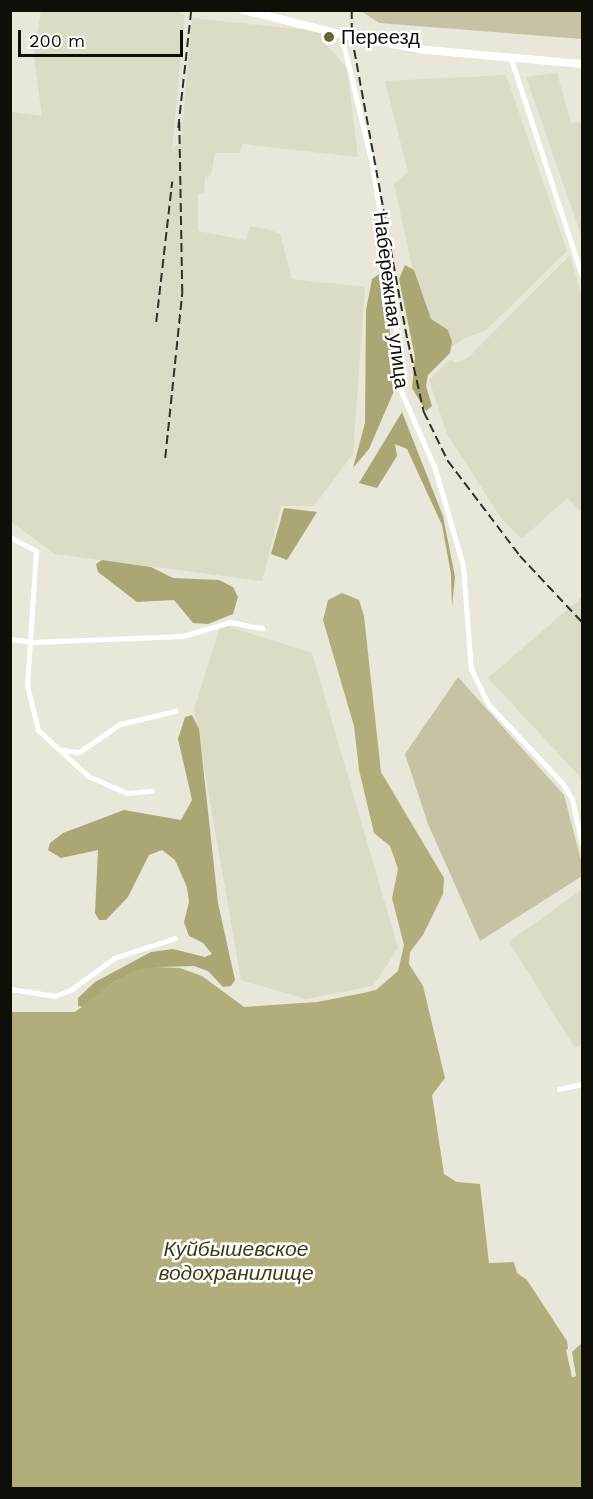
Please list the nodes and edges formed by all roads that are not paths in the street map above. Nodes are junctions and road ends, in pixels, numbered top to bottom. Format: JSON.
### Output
{"nodes":[{"id":1,"x":243,"y":10,"type":"edge"},
{"id":2,"x":340,"y":34,"type":"junction"},
{"id":3,"x":511,"y":58,"type":"junction"},
{"id":4,"x":580,"y":64,"type":"edge"},
{"id":5,"x":582,"y":276,"type":"edge"},
{"id":6,"x":10,"y":537,"type":"edge"},
{"id":7,"x":262,"y":628,"type":"dead end"},
{"id":8,"x":10,"y":639,"type":"edge"},
{"id":9,"x":33,"y":642,"type":"junction"},
{"id":10,"x":175,"y":711,"type":"dead end"},
{"id":11,"x":61,"y":750,"type":"junction"},
{"id":12,"x":152,"y":791,"type":"dead end"},
{"id":13,"x":582,"y":845,"type":"edge"},
{"id":14,"x":175,"y":938,"type":"dead end"},
{"id":15,"x":10,"y":989,"type":"edge"},
{"id":16,"x":582,"y":1084,"type":"edge"},
{"id":17,"x":559,"y":1089,"type":"dead end"}],
"edges":[{"from":1,"to":2,"type":"street"},
{"from":2,"to":3,"type":"street"},
{"from":2,"to":13,"type":"street","name":"Набережная улица"},
{"from":3,"to":4,"type":"street"},
{"from":3,"to":5,"type":"street"},
{"from":6,"to":9,"type":"street"},
{"from":7,"to":9,"type":"street"},
{"from":8,"to":9,"type":"street"},
{"from":9,"to":11,"type":"street"},
{"from":10,"to":11,"type":"street"},
{"from":11,"to":12,"type":"street"},
{"from":14,"to":15,"type":"street"},
{"from":16,"to":17,"type":"street"}]}
